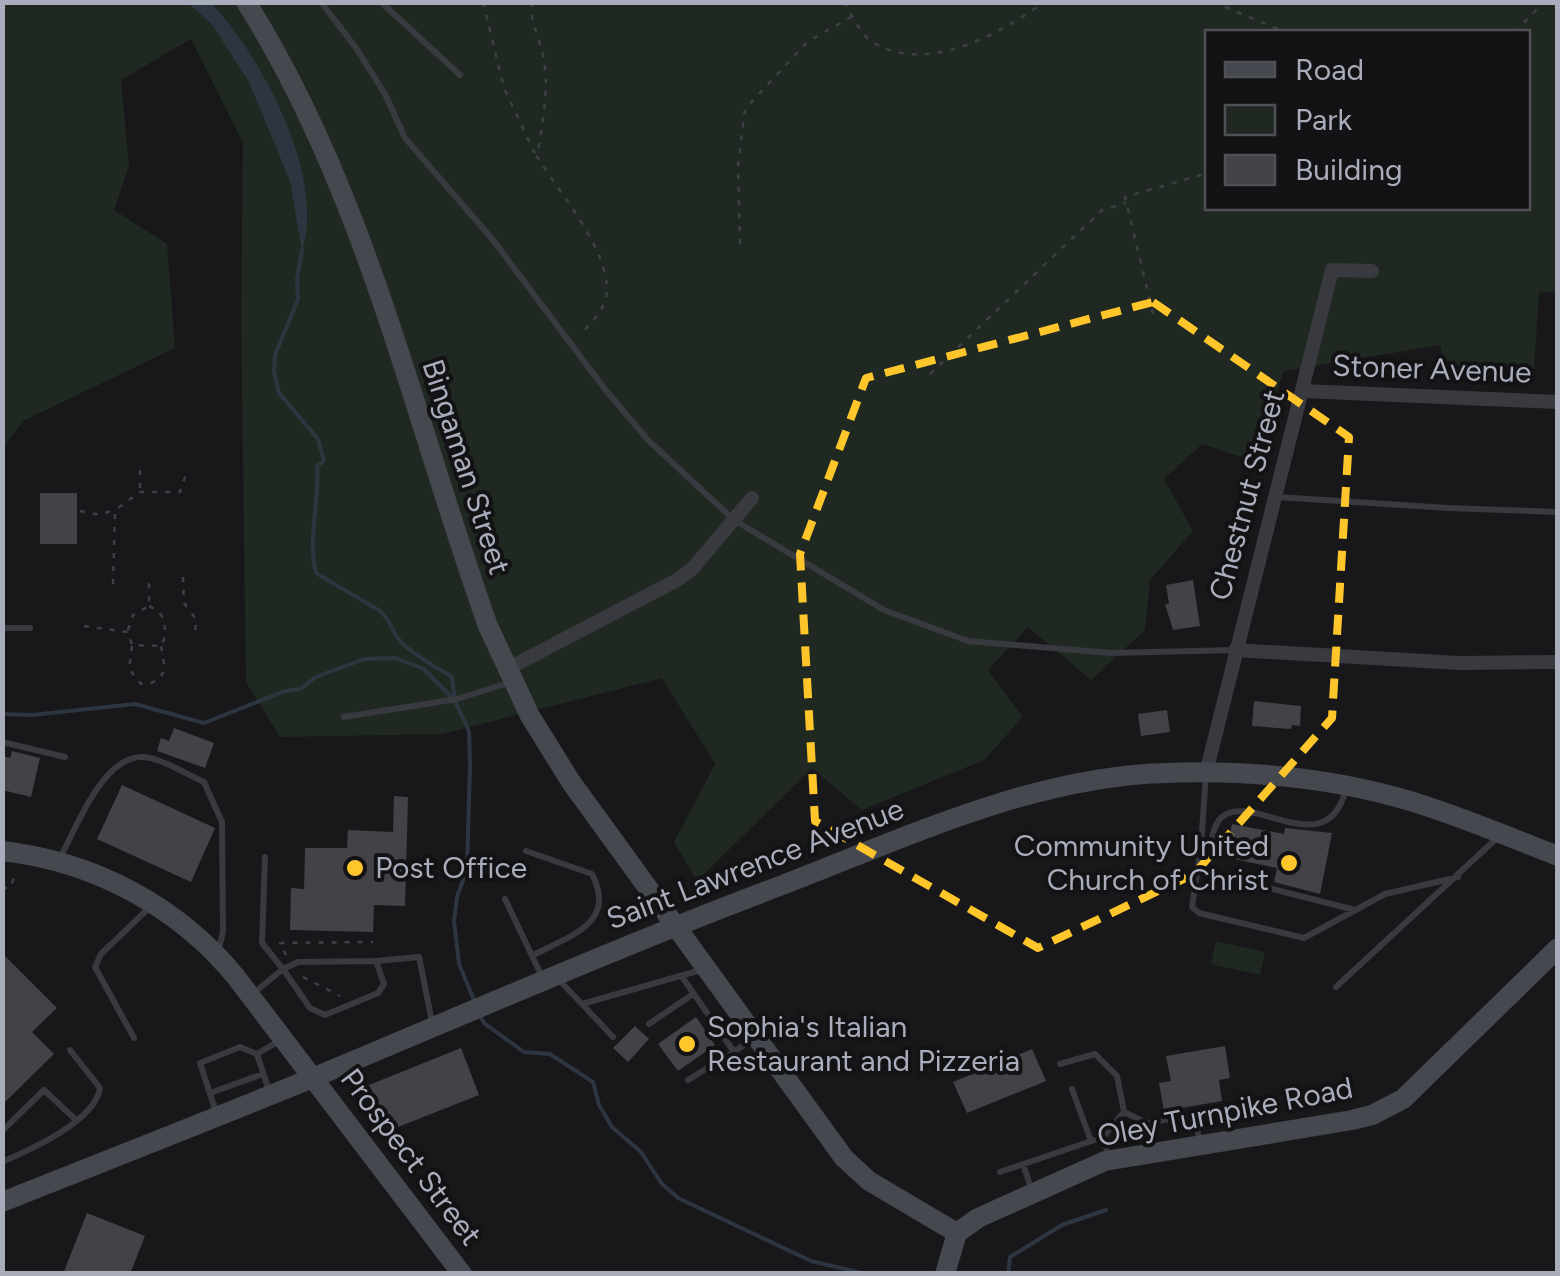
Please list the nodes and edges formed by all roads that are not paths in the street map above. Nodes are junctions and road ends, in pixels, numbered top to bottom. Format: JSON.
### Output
{"nodes":[{"id":1,"x":246,"y":2,"type":"edge"},
{"id":2,"x":321,"y":2,"type":"edge"},
{"id":3,"x":381,"y":2,"type":"edge"},
{"id":4,"x":460,"y":74,"type":"dead end"},
{"id":5,"x":1372,"y":272,"type":"dead end"},
{"id":6,"x":1303,"y":391,"type":"junction"},
{"id":7,"x":1558,"y":402,"type":"edge"},
{"id":8,"x":1276,"y":496,"type":"junction"},
{"id":9,"x":752,"y":498,"type":"dead end"},
{"id":10,"x":1558,"y":512,"type":"edge"},
{"id":11,"x":734,"y":520,"type":"junction"},
{"id":12,"x":2,"y":628,"type":"edge"},
{"id":13,"x":30,"y":628,"type":"dead end"},
{"id":14,"x":1235,"y":650,"type":"junction"},
{"id":15,"x":1558,"y":662,"type":"edge"},
{"id":16,"x":510,"y":675,"type":"junction"},
{"id":17,"x":344,"y":717,"type":"dead end"},
{"id":18,"x":2,"y":742,"type":"edge"},
{"id":19,"x":66,"y":757,"type":"dead end"},
{"id":20,"x":1206,"y":773,"type":"junction"},
{"id":21,"x":1347,"y":785,"type":"junction"},
{"id":22,"x":1501,"y":834,"type":"junction"},
{"id":23,"x":1201,"y":846,"type":"junction"},
{"id":24,"x":2,"y":851,"type":"edge"},
{"id":25,"x":526,"y":851,"type":"dead end"},
{"id":26,"x":1558,"y":856,"type":"edge"},
{"id":27,"x":265,"y":857,"type":"dead end"},
{"id":28,"x":58,"y":862,"type":"junction"},
{"id":29,"x":1198,"y":870,"type":"junction"},
{"id":30,"x":1458,"y":877,"type":"junction"},
{"id":31,"x":505,"y":899,"type":"dead end"},
{"id":32,"x":154,"y":904,"type":"junction"},
{"id":33,"x":1355,"y":910,"type":"junction"},
{"id":34,"x":676,"y":926,"type":"junction"},
{"id":35,"x":1558,"y":948,"type":"edge"},
{"id":36,"x":217,"y":955,"type":"junction"},
{"id":37,"x":532,"y":956,"type":"junction"},
{"id":38,"x":376,"y":961,"type":"junction"},
{"id":39,"x":705,"y":968,"type":"junction"},
{"id":40,"x":283,"y":969,"type":"junction"},
{"id":41,"x":549,"y":978,"type":"junction"},
{"id":42,"x":682,"y":978,"type":"junction"},
{"id":43,"x":1336,"y":987,"type":"dead end"},
{"id":44,"x":694,"y":994,"type":"junction"},
{"id":45,"x":250,"y":996,"type":"junction"},
{"id":46,"x":582,"y":1004,"type":"junction"},
{"id":47,"x":433,"y":1024,"type":"junction"},
{"id":48,"x":649,"y":1024,"type":"dead end"},
{"id":49,"x":613,"y":1037,"type":"dead end"},
{"id":50,"x":755,"y":1037,"type":"junction"},
{"id":51,"x":134,"y":1038,"type":"dead end"},
{"id":52,"x":283,"y":1038,"type":"junction"},
{"id":53,"x":70,"y":1050,"type":"dead end"},
{"id":54,"x":734,"y":1052,"type":"junction"},
{"id":55,"x":257,"y":1054,"type":"junction"},
{"id":56,"x":1060,"y":1064,"type":"dead end"},
{"id":57,"x":263,"y":1074,"type":"junction"},
{"id":58,"x":312,"y":1078,"type":"junction"},
{"id":59,"x":688,"y":1080,"type":"dead end"},
{"id":60,"x":1072,"y":1089,"type":"dead end"},
{"id":61,"x":210,"y":1093,"type":"junction"},
{"id":62,"x":270,"y":1095,"type":"junction"},
{"id":63,"x":1228,"y":1109,"type":"dead end"},
{"id":64,"x":1124,"y":1112,"type":"junction"},
{"id":65,"x":1195,"y":1114,"type":"junction"},
{"id":66,"x":218,"y":1116,"type":"junction"},
{"id":67,"x":77,"y":1121,"type":"junction"},
{"id":68,"x":2,"y":1131,"type":"edge"},
{"id":69,"x":1103,"y":1137,"type":"junction"},
{"id":70,"x":1091,"y":1141,"type":"junction"},
{"id":71,"x":1200,"y":1146,"type":"junction"},
{"id":72,"x":1110,"y":1161,"type":"junction"},
{"id":73,"x":2,"y":1162,"type":"edge"},
{"id":74,"x":1022,"y":1164,"type":"junction"},
{"id":75,"x":1000,"y":1172,"type":"dead end"},
{"id":76,"x":1033,"y":1192,"type":"junction"},
{"id":77,"x":2,"y":1202,"type":"edge"},
{"id":78,"x":957,"y":1233,"type":"junction"},
{"id":79,"x":945,"y":1273,"type":"edge"},
{"id":80,"x":462,"y":1274,"type":"edge"}],
"edges":[{"from":1,"to":16,"type":"street","name":"Bingaman Street"},
{"from":2,"to":11,"type":"lane"},
{"from":3,"to":4,"type":"lane"},
{"from":5,"to":6,"type":"street","name":"Chestnut Street"},
{"from":6,"to":7,"type":"street","name":"Stoner Avenue"},
{"from":6,"to":8,"type":"street","name":"Chestnut Street"},
{"from":8,"to":10,"type":"lane"},
{"from":8,"to":14,"type":"street","name":"Chestnut Street"},
{"from":9,"to":11,"type":"street"},
{"from":11,"to":14,"type":"lane"},
{"from":11,"to":16,"type":"street"},
{"from":12,"to":13,"type":"lane"},
{"from":14,"to":15,"type":"street"},
{"from":14,"to":20,"type":"street","name":"Chestnut Street"},
{"from":16,"to":17,"type":"lane"},
{"from":16,"to":34,"type":"street","name":"Bingaman Street"},
{"from":18,"to":19,"type":"lane"},
{"from":20,"to":21,"type":"street","name":"Saint Lawrence Avenue"},
{"from":20,"to":23,"type":"lane"},
{"from":20,"to":34,"type":"street","name":"Saint Lawrence Avenue"},
{"from":21,"to":22,"type":"street","name":"Saint Lawrence Avenue"},
{"from":21,"to":23,"type":"lane"},
{"from":22,"to":26,"type":"street","name":"Saint Lawrence Avenue"},
{"from":22,"to":30,"type":"lane"},
{"from":23,"to":29,"type":"lane"},
{"from":24,"to":28,"type":"street","name":"Prospect Street"},
{"from":25,"to":37,"type":"lane"},
{"from":27,"to":40,"type":"lane"},
{"from":28,"to":32,"type":"street","name":"Prospect Street"},
{"from":28,"to":36,"type":"lane"},
{"from":29,"to":33,"type":"lane"},
{"from":29,"to":33,"type":"lane"},
{"from":30,"to":33,"type":"lane"},
{"from":30,"to":43,"type":"lane"},
{"from":31,"to":37,"type":"lane"},
{"from":32,"to":36,"type":"street","name":"Prospect Street"},
{"from":32,"to":51,"type":"lane"},
{"from":34,"to":39,"type":"street","name":"Bingaman Street"},
{"from":34,"to":41,"type":"street","name":"Saint Lawrence Avenue"},
{"from":35,"to":71,"type":"street","name":"Oley Turnpike Road"},
{"from":36,"to":45,"type":"street","name":"Prospect Street"},
{"from":37,"to":41,"type":"lane"},
{"from":38,"to":40,"type":"lane"},
{"from":38,"to":40,"type":"lane"},
{"from":38,"to":47,"type":"lane"},
{"from":39,"to":42,"type":"lane"},
{"from":39,"to":50,"type":"street","name":"Bingaman Street"},
{"from":40,"to":45,"type":"lane"},
{"from":41,"to":46,"type":"lane"},
{"from":41,"to":47,"type":"street","name":"Saint Lawrence Avenue"},
{"from":42,"to":44,"type":"lane"},
{"from":42,"to":46,"type":"lane"},
{"from":44,"to":48,"type":"lane"},
{"from":44,"to":54,"type":"lane"},
{"from":45,"to":52,"type":"street","name":"Prospect Street"},
{"from":46,"to":49,"type":"lane"},
{"from":47,"to":58,"type":"street","name":"Saint Lawrence Avenue"},
{"from":50,"to":54,"type":"lane"},
{"from":50,"to":78,"type":"street","name":"Bingaman Street"},
{"from":52,"to":55,"type":"lane"},
{"from":52,"to":58,"type":"street","name":"Prospect Street"},
{"from":53,"to":67,"type":"lane"},
{"from":54,"to":59,"type":"lane"},
{"from":55,"to":57,"type":"lane"},
{"from":55,"to":61,"type":"lane"},
{"from":56,"to":64,"type":"lane"},
{"from":57,"to":61,"type":"lane"},
{"from":57,"to":62,"type":"lane"},
{"from":58,"to":62,"type":"street","name":"Saint Lawrence Avenue"},
{"from":58,"to":80,"type":"street","name":"Prospect Street"},
{"from":60,"to":70,"type":"lane"},
{"from":61,"to":66,"type":"lane"},
{"from":62,"to":66,"type":"street","name":"Saint Lawrence Avenue"},
{"from":63,"to":65,"type":"lane"},
{"from":64,"to":65,"type":"lane"},
{"from":64,"to":69,"type":"lane"},
{"from":65,"to":71,"type":"lane"},
{"from":66,"to":77,"type":"street","name":"Saint Lawrence Avenue"},
{"from":67,"to":68,"type":"lane"},
{"from":67,"to":73,"type":"lane"},
{"from":69,"to":70,"type":"lane"},
{"from":69,"to":72,"type":"lane"},
{"from":70,"to":74,"type":"lane"},
{"from":71,"to":72,"type":"street","name":"Oley Turnpike Road"},
{"from":72,"to":76,"type":"street","name":"Oley Turnpike Road"},
{"from":74,"to":75,"type":"lane"},
{"from":74,"to":76,"type":"lane"},
{"from":76,"to":78,"type":"street","name":"Oley Turnpike Road"},
{"from":78,"to":79,"type":"street"}]}
